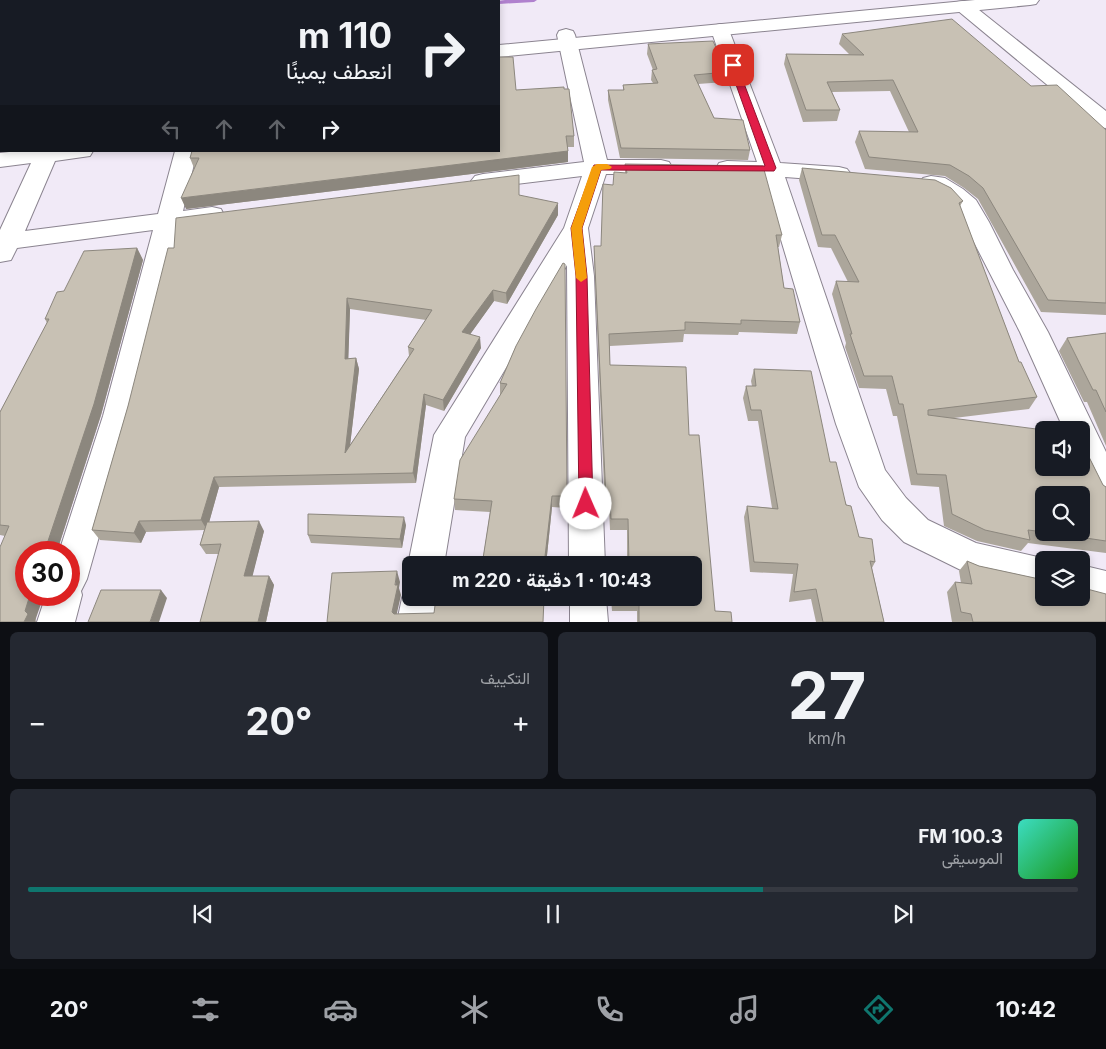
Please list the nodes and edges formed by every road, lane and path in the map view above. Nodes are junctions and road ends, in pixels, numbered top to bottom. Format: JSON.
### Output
{"nodes":[{"id":1,"x":925,"y":0,"type":"edge"},
{"id":2,"x":1030,"y":0,"type":"edge"},
{"id":3,"x":1006,"y":1,"type":"edge"},
{"id":4,"x":948,"y":5,"type":"edge"},
{"id":5,"x":720,"y":30,"type":"junction"},
{"id":6,"x":567,"y":40,"type":"junction"},
{"id":7,"x":500,"y":41,"type":"edge"},
{"id":8,"x":500,"y":51,"type":"edge"},
{"id":9,"x":1106,"y":99,"type":"edge"},
{"id":10,"x":1082,"y":101,"type":"junction"},
{"id":11,"x":1106,"y":122,"type":"edge"},
{"id":12,"x":73,"y":152,"type":"edge"},
{"id":13,"x":186,"y":152,"type":"edge"},
{"id":14,"x":46,"y":155,"type":"junction"},
{"id":15,"x":0,"y":160,"type":"edge"},
{"id":16,"x":597,"y":167,"type":"junction"},
{"id":17,"x":771,"y":168,"type":"junction"},
{"id":18,"x":859,"y":176,"type":"edge"},
{"id":19,"x":908,"y":181,"type":"edge"},
{"id":20,"x":461,"y":184,"type":"edge"},
{"id":21,"x":237,"y":212,"type":"edge"},
{"id":22,"x":169,"y":221,"type":"junction"},
{"id":23,"x":576,"y":228,"type":"junction"},
{"id":24,"x":3,"y":247,"type":"edge"},
{"id":25,"x":1076,"y":421,"type":"edge"},
{"id":26,"x":1090,"y":451,"type":"edge"},
{"id":27,"x":1106,"y":486,"type":"edge"},
{"id":28,"x":80,"y":542,"type":"edge"},
{"id":29,"x":428,"y":556,"type":"edge"},
{"id":30,"x":588,"y":556,"type":"edge"},
{"id":31,"x":1035,"y":572,"type":"edge"},
{"id":32,"x":1090,"y":584,"type":"edge"},
{"id":33,"x":1106,"y":588,"type":"edge"},
{"id":34,"x":61,"y":606,"type":"edge"},
{"id":35,"x":419,"y":606,"type":"edge"},
{"id":36,"x":588,"y":606,"type":"edge"},
{"id":37,"x":56,"y":622,"type":"edge"},
{"id":38,"x":416,"y":622,"type":"edge"},
{"id":39,"x":588,"y":622,"type":"edge"}],
"edges":[{"from":1,"to":6,"type":"street"},
{"from":2,"to":3,"type":"street"},
{"from":3,"to":4,"type":"street"},
{"from":4,"to":5,"type":"street"},
{"from":4,"to":10,"type":"street"},
{"from":5,"to":6,"type":"street"},
{"from":5,"to":17,"type":"street"},
{"from":6,"to":7,"type":"street"},
{"from":6,"to":8,"type":"street"},
{"from":6,"to":16,"type":"street"},
{"from":9,"to":10,"type":"street"},
{"from":10,"to":11,"type":"street"},
{"from":12,"to":14,"type":"street"},
{"from":13,"to":22,"type":"street"},
{"from":14,"to":15,"type":"street"},
{"from":14,"to":24,"type":"street"},
{"from":16,"to":17,"type":"street"},
{"from":16,"to":20,"type":"street"},
{"from":16,"to":23,"type":"street"},
{"from":17,"to":18,"type":"street"},
{"from":17,"to":31,"type":"street"},
{"from":19,"to":25,"type":"street"},
{"from":21,"to":22,"type":"street"},
{"from":22,"to":24,"type":"street"},
{"from":22,"to":28,"type":"street"},
{"from":23,"to":29,"type":"street"},
{"from":23,"to":30,"type":"street"},
{"from":26,"to":27,"type":"street"},
{"from":32,"to":33,"type":"street"},
{"from":34,"to":37,"type":"street"},
{"from":35,"to":38,"type":"street"},
{"from":36,"to":39,"type":"street"}]}
